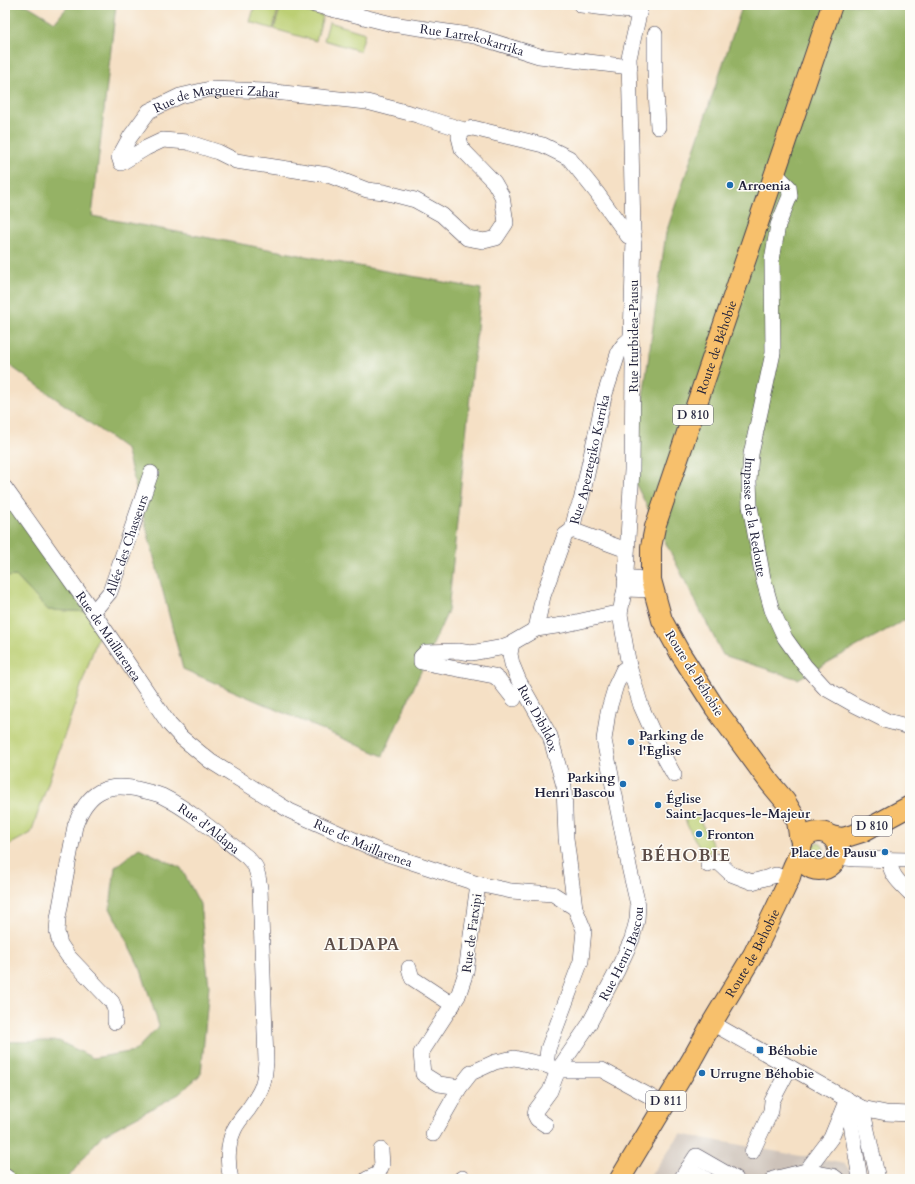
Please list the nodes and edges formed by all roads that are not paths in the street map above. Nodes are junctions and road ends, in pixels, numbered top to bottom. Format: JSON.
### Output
{"nodes":[{"id":1,"x":315,"y":5,"type":"edge"},
{"id":2,"x":580,"y":5,"type":"edge"},
{"id":3,"x":832,"y":5,"type":"edge"},
{"id":4,"x":640,"y":9,"type":"edge"},
{"id":5,"x":655,"y":34,"type":"dead end"},
{"id":6,"x":630,"y":69,"type":"junction"},
{"id":7,"x":655,"y":71,"type":"junction"},
{"id":8,"x":658,"y":126,"type":"dead end"},
{"id":9,"x":464,"y":130,"type":"junction"},
{"id":10,"x":774,"y":176,"type":"junction"},
{"id":11,"x":634,"y":239,"type":"junction"},
{"id":12,"x":631,"y":338,"type":"junction"},
{"id":13,"x":151,"y":473,"type":"dead end"},
{"id":14,"x":5,"y":488,"type":"edge"},
{"id":15,"x":572,"y":530,"type":"junction"},
{"id":16,"x":627,"y":549,"type":"junction"},
{"id":17,"x":625,"y":583,"type":"junction"},
{"id":18,"x":652,"y":585,"type":"junction"},
{"id":19,"x":92,"y":612,"type":"junction"},
{"id":20,"x":616,"y":614,"type":"junction"},
{"id":21,"x":536,"y":628,"type":"junction"},
{"id":22,"x":512,"y":643,"type":"junction"},
{"id":23,"x":629,"y":666,"type":"junction"},
{"id":24,"x":514,"y":699,"type":"dead end"},
{"id":25,"x":910,"y":727,"type":"edge"},
{"id":26,"x":674,"y":775,"type":"dead end"},
{"id":27,"x":785,"y":801,"type":"junction"},
{"id":28,"x":910,"y":806,"type":"edge"},
{"id":29,"x":910,"y":820,"type":"edge"},
{"id":30,"x":833,"y":845,"type":"junction"},
{"id":31,"x":801,"y":849,"type":"junction"},
{"id":32,"x":889,"y":860,"type":"junction"},
{"id":33,"x":910,"y":860,"type":"edge"},
{"id":34,"x":708,"y":865,"type":"dead end"},
{"id":35,"x":818,"y":870,"type":"junction"},
{"id":36,"x":789,"y":880,"type":"junction"},
{"id":37,"x":478,"y":884,"type":"junction"},
{"id":38,"x":910,"y":893,"type":"edge"},
{"id":39,"x":575,"y":908,"type":"junction"},
{"id":40,"x":409,"y":968,"type":"dead end"},
{"id":41,"x":453,"y":1005,"type":"junction"},
{"id":42,"x":714,"y":1020,"type":"junction"},
{"id":43,"x":115,"y":1022,"type":"dead end"},
{"id":44,"x":552,"y":1067,"type":"junction"},
{"id":45,"x":790,"y":1067,"type":"junction"},
{"id":46,"x":460,"y":1087,"type":"junction"},
{"id":47,"x":847,"y":1099,"type":"junction"},
{"id":48,"x":664,"y":1104,"type":"junction"},
{"id":49,"x":862,"y":1108,"type":"junction"},
{"id":50,"x":910,"y":1114,"type":"edge"},
{"id":51,"x":546,"y":1125,"type":"dead end"},
{"id":52,"x":433,"y":1134,"type":"dead end"},
{"id":53,"x":381,"y":1150,"type":"dead end"},
{"id":54,"x":752,"y":1152,"type":"dead end"},
{"id":55,"x":806,"y":1171,"type":"junction"},
{"id":56,"x":685,"y":1173,"type":"edge"},
{"id":57,"x":5,"y":1176,"type":"edge"},
{"id":58,"x":9,"y":1179,"type":"edge"},
{"id":59,"x":231,"y":1179,"type":"edge"},
{"id":60,"x":367,"y":1179,"type":"edge"},
{"id":61,"x":620,"y":1179,"type":"edge"},
{"id":62,"x":706,"y":1179,"type":"edge"},
{"id":63,"x":736,"y":1179,"type":"edge"},
{"id":64,"x":773,"y":1179,"type":"edge"},
{"id":65,"x":837,"y":1179,"type":"edge"},
{"id":66,"x":860,"y":1179,"type":"edge"},
{"id":67,"x":878,"y":1179,"type":"edge"}],
"edges":[{"from":1,"to":6,"type":"street","name":"Rue Larrekokarrika"},
{"from":2,"to":4,"type":"street"},
{"from":3,"to":10,"type":"main road","name":"Route de Béhobie","number":"D 810"},
{"from":4,"to":6,"type":"street","name":"Rue Iturbidea-Pausu"},
{"from":5,"to":7,"type":"street"},
{"from":6,"to":7,"type":"street","name":"Rue Larrekokarrika"},
{"from":6,"to":11,"type":"street","name":"Rue Iturbidea-Pausu"},
{"from":7,"to":8,"type":"street"},
{"from":9,"to":9,"type":"street","name":"Rue de Margueri Zahar"},
{"from":9,"to":11,"type":"street","name":"Rue de Margueri Zahar"},
{"from":10,"to":18,"type":"main road","name":"Route de Béhobie","number":"D 810"},
{"from":10,"to":25,"type":"street","name":"Impasse de la Redoute"},
{"from":11,"to":12,"type":"street","name":"Rue Iturbidea-Pausu"},
{"from":12,"to":15,"type":"street","name":"Rue Apeztegiko Karrika"},
{"from":12,"to":16,"type":"street","name":"Rue Iturbidea-Pausu"},
{"from":13,"to":19,"type":"street","name":"Allée des Chasseurs"},
{"from":14,"to":19,"type":"street","name":"Rue de Maillarenea"},
{"from":15,"to":16,"type":"street"},
{"from":15,"to":21,"type":"street","name":"Rue Apeztegiko Karrika"},
{"from":16,"to":17,"type":"street","name":"Rue Iturbidea-Pausu"},
{"from":17,"to":18,"type":"street"},
{"from":17,"to":20,"type":"street","name":"Rue Iturbidea-Pausu"},
{"from":18,"to":27,"type":"main road","name":"Route de Béhobie","number":"D 810"},
{"from":19,"to":37,"type":"street","name":"Rue de Maillarenea"},
{"from":20,"to":21,"type":"street"},
{"from":20,"to":23,"type":"street","name":"Rue Iturbidea-Pausu"},
{"from":21,"to":22,"type":"street"},
{"from":22,"to":24,"type":"street"},
{"from":22,"to":39,"type":"street","name":"Rue Dibildox"},
{"from":23,"to":26,"type":"street","name":"Rue Iturbidea-Pausu"},
{"from":23,"to":44,"type":"street","name":"Rue Henri Bascou"},
{"from":27,"to":30,"type":"main road","name":"Route de Béhobie","number":"D 810"},
{"from":27,"to":31,"type":"main road","name":"Route de Béhobie","number":"D 810"},
{"from":28,"to":30,"type":"main road","number":"D 810"},
{"from":29,"to":30,"type":"main road","number":"D 810"},
{"from":30,"to":31,"type":"main road"},
{"from":30,"to":32,"type":"street"},
{"from":30,"to":35,"type":"main road"},
{"from":31,"to":35,"type":"main road"},
{"from":31,"to":36,"type":"main road","name":"Route de Behobie","number":"D 811"},
{"from":32,"to":33,"type":"street"},
{"from":32,"to":38,"type":"street"},
{"from":34,"to":36,"type":"street"},
{"from":35,"to":36,"type":"main road"},
{"from":36,"to":42,"type":"main road","name":"Route de Behobie","number":"D 811"},
{"from":37,"to":39,"type":"street","name":"Rue de Maillarenea"},
{"from":37,"to":41,"type":"street","name":"Rue de Fatxipi"},
{"from":39,"to":44,"type":"street"},
{"from":40,"to":41,"type":"street"},
{"from":41,"to":46,"type":"street","name":"Rue de Fatxipi"},
{"from":42,"to":45,"type":"street"},
{"from":42,"to":48,"type":"main road","number":"D 811"},
{"from":43,"to":59,"type":"street","name":"Rue d'Aldapa"},
{"from":44,"to":46,"type":"street"},
{"from":44,"to":48,"type":"street"},
{"from":44,"to":51,"type":"street"},
{"from":45,"to":47,"type":"street"},
{"from":45,"to":54,"type":"street"},
{"from":46,"to":52,"type":"street"},
{"from":47,"to":49,"type":"street"},
{"from":47,"to":55,"type":"street"},
{"from":47,"to":66,"type":"street"},
{"from":48,"to":61,"type":"main road","number":"D 811"},
{"from":49,"to":50,"type":"street"},
{"from":49,"to":67,"type":"street"},
{"from":53,"to":60,"type":"street"},
{"from":55,"to":64,"type":"street"},
{"from":55,"to":65,"type":"street"},
{"from":56,"to":62,"type":"street"},
{"from":56,"to":63,"type":"street"},
{"from":57,"to":58,"type":"street"}]}
